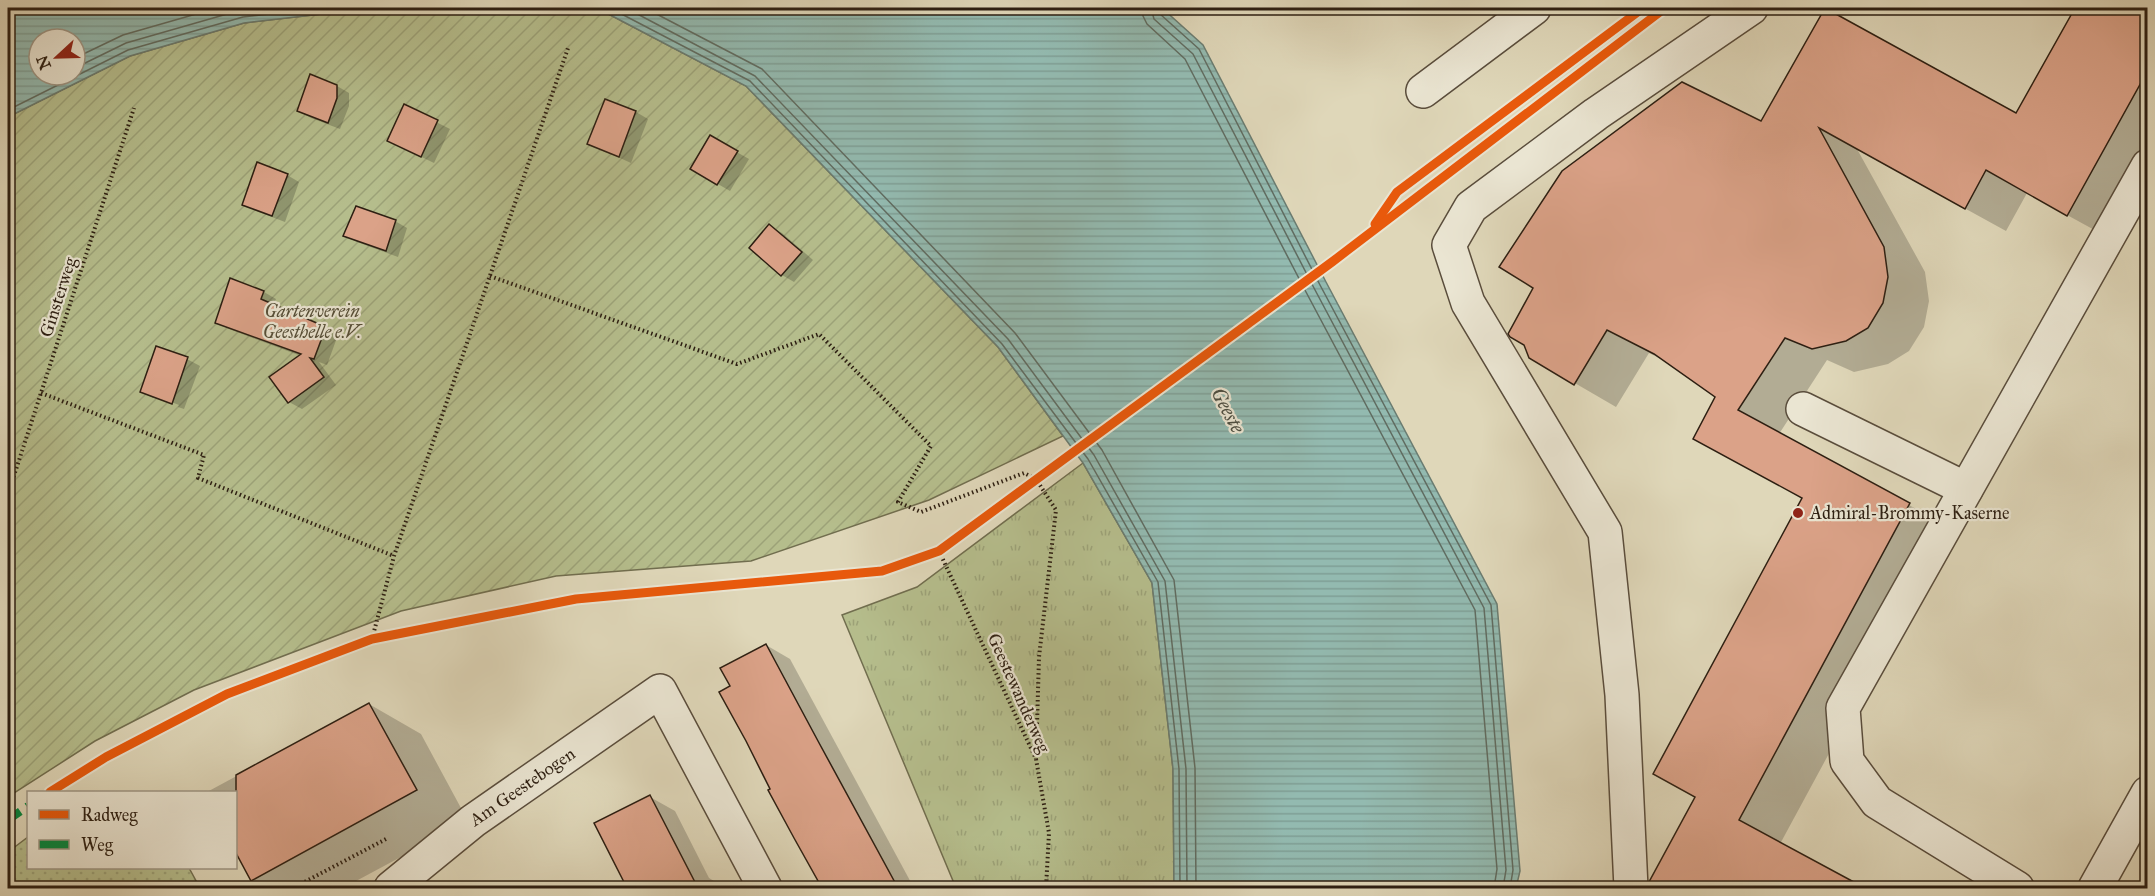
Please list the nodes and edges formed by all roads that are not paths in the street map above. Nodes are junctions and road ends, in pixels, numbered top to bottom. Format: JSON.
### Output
{"nodes":[{"id":1,"x":1534,"y":8,"type":"edge"},
{"id":2,"x":1751,"y":8,"type":"edge"},
{"id":3,"x":1423,"y":91,"type":"dead end"},
{"id":4,"x":2148,"y":166,"type":"edge"},
{"id":5,"x":1803,"y":409,"type":"dead end"},
{"id":6,"x":1966,"y":489,"type":"junction"},
{"id":7,"x":2148,"y":793,"type":"edge"},
{"id":8,"x":391,"y":888,"type":"edge"},
{"id":9,"x":765,"y":888,"type":"edge"},
{"id":10,"x":1631,"y":888,"type":"edge"},
{"id":11,"x":2017,"y":888,"type":"edge"},
{"id":12,"x":2095,"y":888,"type":"edge"}],
"edges":[{"from":1,"to":3,"type":"street"},
{"from":2,"to":10,"type":"street"},
{"from":4,"to":6,"type":"street"},
{"from":5,"to":6,"type":"street"},
{"from":6,"to":11,"type":"street"},
{"from":7,"to":12,"type":"street"},
{"from":8,"to":9,"type":"street","name":"Am Geestebogen"}]}
